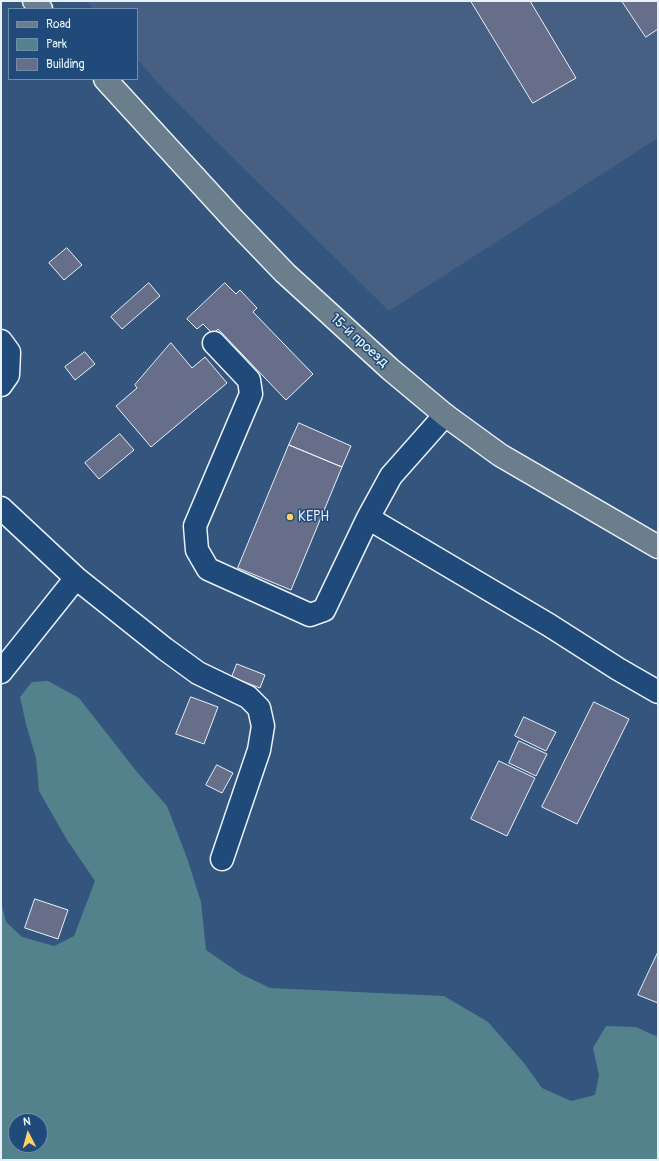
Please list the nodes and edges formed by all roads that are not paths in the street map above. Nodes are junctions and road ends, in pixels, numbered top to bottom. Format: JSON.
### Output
{"nodes":[{"id":1,"x":106,"y":80,"type":"edge"},
{"id":2,"x":1,"y":341,"type":"edge"},
{"id":3,"x":214,"y":343,"type":"dead end"},
{"id":4,"x":1,"y":385,"type":"edge"},
{"id":5,"x":444,"y":415,"type":"junction"},
{"id":6,"x":1,"y":508,"type":"edge"},
{"id":7,"x":368,"y":518,"type":"junction"},
{"id":8,"x":658,"y":547,"type":"edge"},
{"id":9,"x":76,"y":578,"type":"junction"},
{"id":10,"x":1,"y":672,"type":"edge"},
{"id":11,"x":658,"y":692,"type":"edge"},
{"id":12,"x":222,"y":859,"type":"dead end"}],
"edges":[{"from":1,"to":5,"type":"main road","name":"15-й проезд"},
{"from":2,"to":4,"type":"lane"},
{"from":3,"to":7,"type":"lane"},
{"from":5,"to":7,"type":"lane"},
{"from":5,"to":8,"type":"main road","name":"15-й проезд"},
{"from":6,"to":9,"type":"lane"},
{"from":7,"to":11,"type":"lane"},
{"from":9,"to":10,"type":"lane"},
{"from":9,"to":12,"type":"lane"}]}
